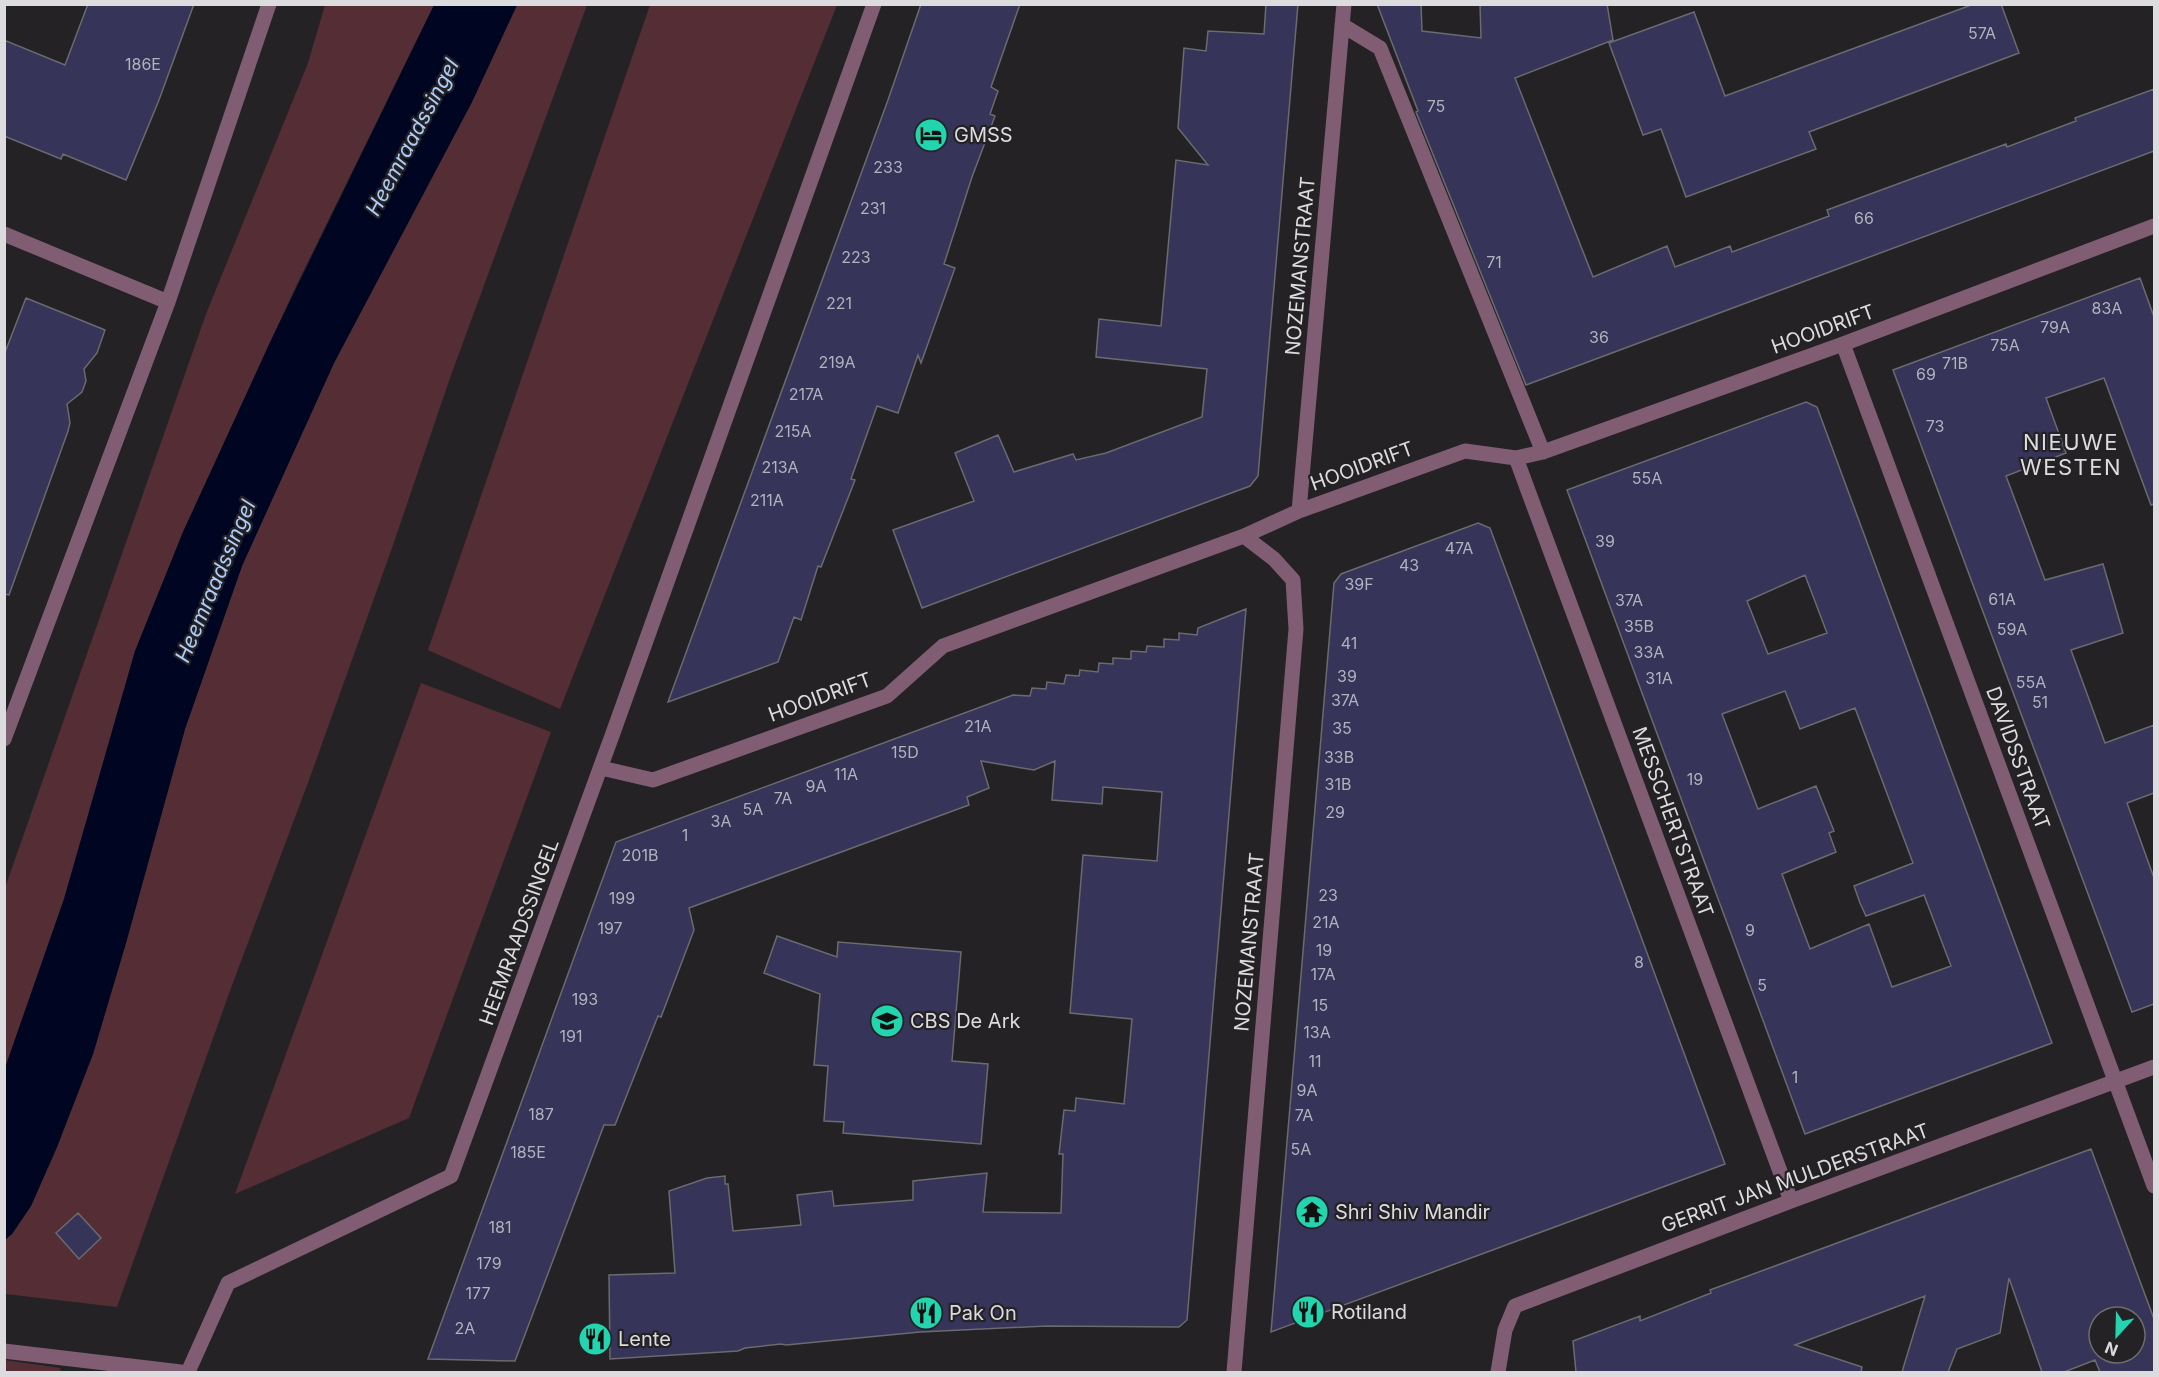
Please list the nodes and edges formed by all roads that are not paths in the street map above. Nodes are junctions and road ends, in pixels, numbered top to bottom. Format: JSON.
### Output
{"nodes":[{"id":1,"x":269,"y":4,"type":"edge"},
{"id":2,"x":874,"y":4,"type":"edge"},
{"id":3,"x":1344,"y":4,"type":"edge"},
{"id":4,"x":1342,"y":25,"type":"junction"},
{"id":5,"x":2154,"y":226,"type":"edge"},
{"id":6,"x":4,"y":234,"type":"edge"},
{"id":7,"x":168,"y":302,"type":"junction"},
{"id":8,"x":1843,"y":344,"type":"junction"},
{"id":9,"x":1543,"y":452,"type":"junction"},
{"id":10,"x":1516,"y":458,"type":"junction"},
{"id":11,"x":1299,"y":512,"type":"junction"},
{"id":12,"x":1244,"y":536,"type":"junction"},
{"id":13,"x":4,"y":739,"type":"edge"},
{"id":14,"x":601,"y":768,"type":"junction"},
{"id":15,"x":2154,"y":1067,"type":"edge"},
{"id":16,"x":2116,"y":1082,"type":"junction"},
{"id":17,"x":2154,"y":1186,"type":"edge"},
{"id":18,"x":1791,"y":1201,"type":"junction"},
{"id":19,"x":4,"y":1351,"type":"edge"},
{"id":20,"x":181,"y":1372,"type":"edge"},
{"id":21,"x":188,"y":1372,"type":"edge"},
{"id":22,"x":1234,"y":1372,"type":"edge"},
{"id":23,"x":1498,"y":1372,"type":"edge"}],
"edges":[{"from":1,"to":7,"type":"street"},
{"from":2,"to":14,"type":"street","name":"HEEMRAADSSINGEL"},
{"from":3,"to":4,"type":"street","name":"NOZEMANSTRAAT"},
{"from":4,"to":9,"type":"street"},
{"from":4,"to":11,"type":"street","name":"NOZEMANSTRAAT"},
{"from":5,"to":8,"type":"street","name":"HOOIDRIFT"},
{"from":6,"to":7,"type":"street"},
{"from":7,"to":13,"type":"street"},
{"from":8,"to":9,"type":"street","name":"HOOIDRIFT"},
{"from":8,"to":16,"type":"street","name":"DAVIDSSTRAAT"},
{"from":9,"to":10,"type":"street","name":"HOOIDRIFT"},
{"from":10,"to":11,"type":"street","name":"HOOIDRIFT"},
{"from":10,"to":18,"type":"street","name":"MESSCHERTSTRAAT"},
{"from":11,"to":12,"type":"street","name":"HOOIDRIFT"},
{"from":12,"to":14,"type":"street","name":"HOOIDRIFT"},
{"from":12,"to":22,"type":"street","name":"NOZEMANSTRAAT"},
{"from":14,"to":21,"type":"street","name":"HEEMRAADSSINGEL"},
{"from":15,"to":16,"type":"street","name":"GERRIT JAN MULDERSTRAAT"},
{"from":16,"to":17,"type":"street","name":"DAVIDSSTRAAT"},
{"from":16,"to":18,"type":"street","name":"GERRIT JAN MULDERSTRAAT"},
{"from":18,"to":23,"type":"street","name":"GERRIT JAN MULDERSTRAAT"},
{"from":19,"to":20,"type":"street"}]}
